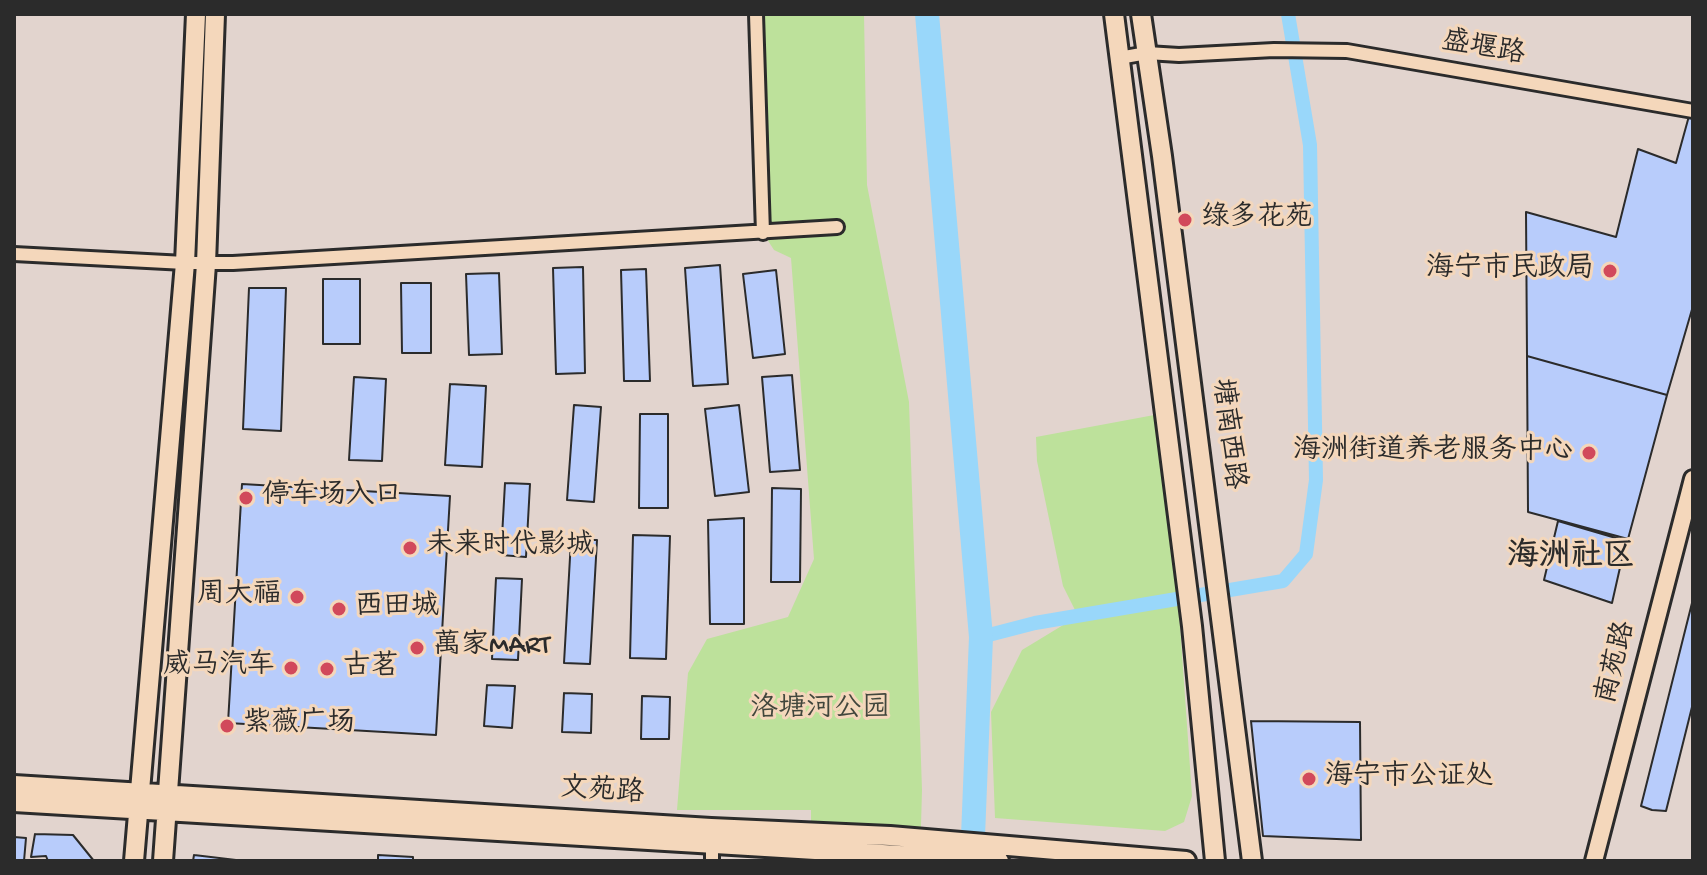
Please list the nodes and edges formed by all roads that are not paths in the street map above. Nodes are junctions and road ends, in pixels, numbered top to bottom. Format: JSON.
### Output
{"nodes":[{"id":1,"x":196,"y":14,"type":"edge"},
{"id":2,"x":215,"y":14,"type":"edge"},
{"id":3,"x":756,"y":14,"type":"edge"},
{"id":4,"x":1114,"y":14,"type":"edge"},
{"id":5,"x":1141,"y":14,"type":"edge"},
{"id":6,"x":1147,"y":53,"type":"junction"},
{"id":7,"x":1119,"y":58,"type":"junction"},
{"id":8,"x":1693,"y":111,"type":"edge"},
{"id":9,"x":837,"y":227,"type":"dead end"},
{"id":10,"x":763,"y":233,"type":"junction"},
{"id":11,"x":14,"y":254,"type":"edge"},
{"id":12,"x":185,"y":263,"type":"junction"},
{"id":13,"x":206,"y":264,"type":"junction"},
{"id":14,"x":1693,"y":479,"type":"edge"},
{"id":15,"x":14,"y":785,"type":"edge"},
{"id":16,"x":169,"y":793,"type":"junction"},
{"id":17,"x":140,"y":801,"type":"junction"},
{"id":18,"x":14,"y":802,"type":"edge"},
{"id":19,"x":168,"y":813,"type":"junction"},
{"id":20,"x":712,"y":844,"type":"edge"},
{"id":21,"x":134,"y":861,"type":"edge"},
{"id":22,"x":163,"y":861,"type":"edge"},
{"id":23,"x":999,"y":861,"type":"edge"},
{"id":24,"x":1186,"y":861,"type":"edge"},
{"id":25,"x":1215,"y":861,"type":"edge"},
{"id":26,"x":1252,"y":861,"type":"edge"},
{"id":27,"x":1594,"y":861,"type":"edge"}],
"edges":[{"from":1,"to":12,"type":"main road"},
{"from":2,"to":13,"type":"main road"},
{"from":3,"to":10,"type":"street"},
{"from":4,"to":7,"type":"main road","name":"塘南西路"},
{"from":5,"to":6,"type":"main road","name":"塘南西路"},
{"from":6,"to":7,"type":"street","name":"盛堰路"},
{"from":6,"to":8,"type":"street","name":"盛堰路"},
{"from":6,"to":26,"type":"main road","name":"塘南西路"},
{"from":7,"to":25,"type":"main road","name":"塘南西路"},
{"from":9,"to":10,"type":"street"},
{"from":10,"to":13,"type":"street"},
{"from":11,"to":12,"type":"street"},
{"from":12,"to":13,"type":"street"},
{"from":12,"to":17,"type":"main road"},
{"from":13,"to":16,"type":"main road"},
{"from":14,"to":27,"type":"street","name":"南苑路"},
{"from":15,"to":17,"type":"main road","name":"文苑路"},
{"from":16,"to":17,"type":"main road","name":"文苑路"},
{"from":16,"to":19,"type":"main road"},
{"from":16,"to":20,"type":"main road","name":"文苑路"},
{"from":17,"to":18,"type":"main road","name":"文苑路"},
{"from":17,"to":19,"type":"main road","name":"文苑路"},
{"from":17,"to":21,"type":"main road"},
{"from":19,"to":20,"type":"main road","name":"文苑路"},
{"from":19,"to":22,"type":"main road"},
{"from":20,"to":23,"type":"main road","name":"文苑路"},
{"from":20,"to":24,"type":"main road","name":"文苑路"}]}
